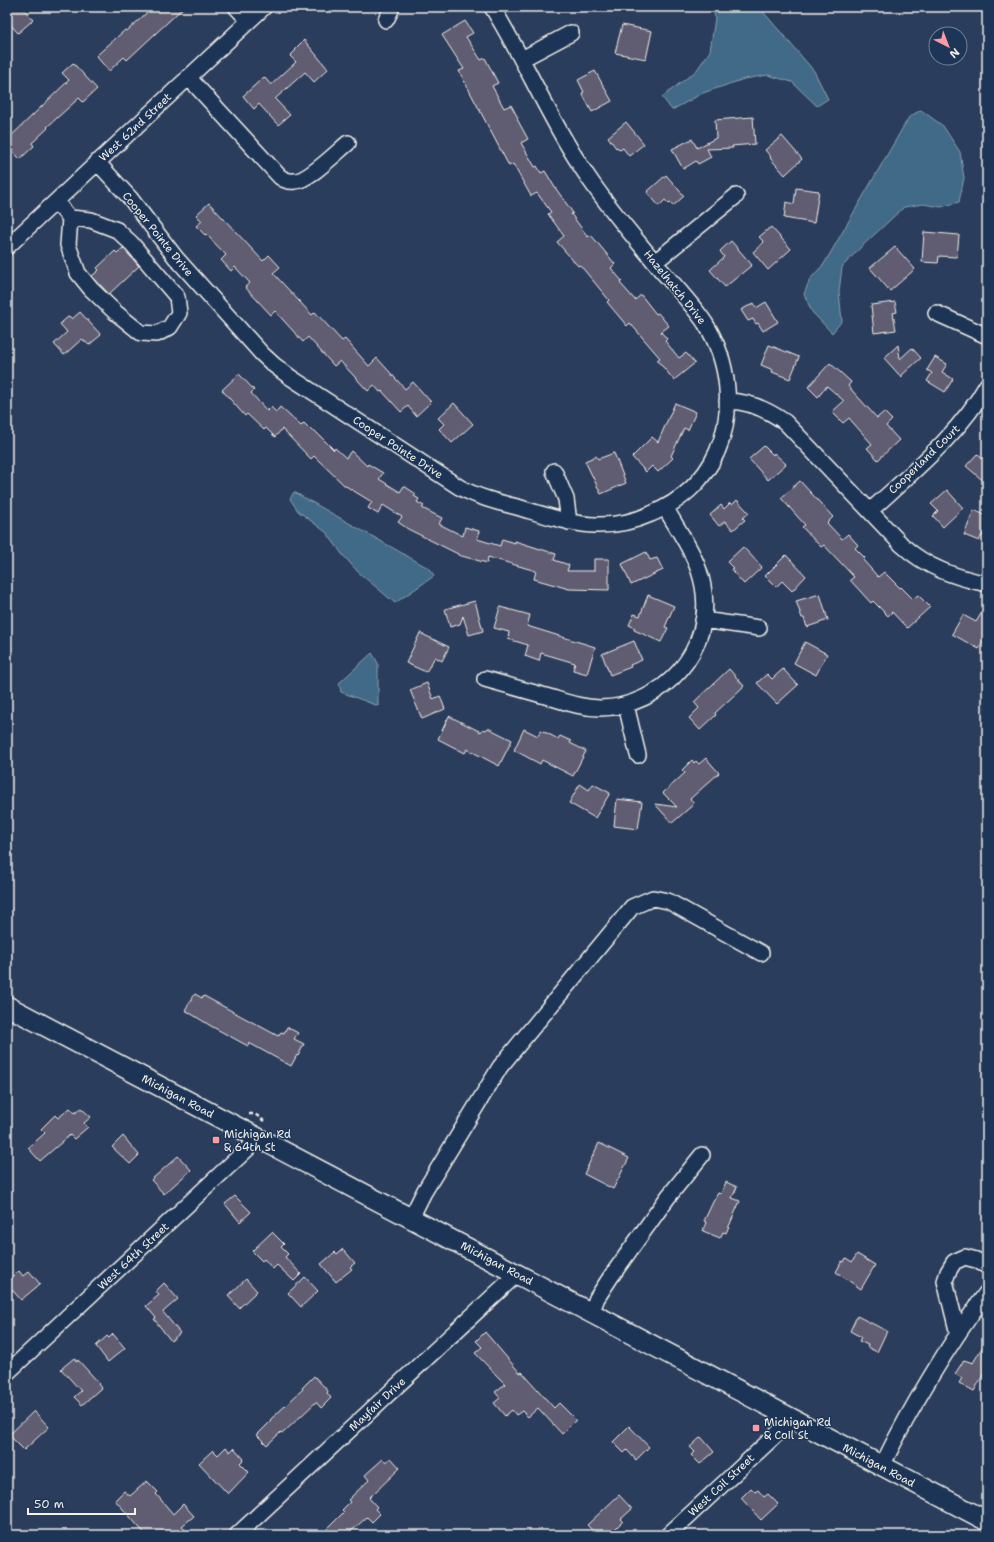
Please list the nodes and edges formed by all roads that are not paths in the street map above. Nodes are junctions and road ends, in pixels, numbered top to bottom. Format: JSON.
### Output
{"nodes":[{"id":1,"x":236,"y":7,"type":"edge"},
{"id":2,"x":264,"y":7,"type":"edge"},
{"id":3,"x":492,"y":7,"type":"edge"},
{"id":4,"x":249,"y":21,"type":"junction"},
{"id":5,"x":571,"y":33,"type":"dead end"},
{"id":6,"x":522,"y":60,"type":"junction"},
{"id":7,"x":188,"y":77,"type":"junction"},
{"id":8,"x":348,"y":143,"type":"dead end"},
{"id":9,"x":97,"y":162,"type":"junction"},
{"id":10,"x":736,"y":196,"type":"dead end"},
{"id":11,"x":56,"y":202,"type":"junction"},
{"id":12,"x":70,"y":218,"type":"junction"},
{"id":13,"x":7,"y":247,"type":"edge"},
{"id":14,"x":655,"y":262,"type":"junction"},
{"id":15,"x":936,"y":313,"type":"dead end"},
{"id":16,"x":987,"y":336,"type":"edge"},
{"id":17,"x":987,"y":384,"type":"edge"},
{"id":18,"x":727,"y":401,"type":"junction"},
{"id":19,"x":554,"y":471,"type":"dead end"},
{"id":20,"x":665,"y":507,"type":"junction"},
{"id":21,"x":870,"y":511,"type":"junction"},
{"id":22,"x":569,"y":522,"type":"junction"},
{"id":23,"x":987,"y":584,"type":"edge"},
{"id":24,"x":703,"y":620,"type":"junction"},
{"id":25,"x":759,"y":628,"type":"dead end"},
{"id":26,"x":485,"y":679,"type":"dead end"},
{"id":27,"x":626,"y":706,"type":"junction"},
{"id":28,"x":638,"y":755,"type":"dead end"},
{"id":29,"x":761,"y":953,"type":"dead end"},
{"id":30,"x":7,"y":1006,"type":"edge"},
{"id":31,"x":259,"y":1138,"type":"junction"},
{"id":32,"x":702,"y":1155,"type":"dead end"},
{"id":33,"x":411,"y":1218,"type":"junction"},
{"id":34,"x":987,"y":1266,"type":"edge"},
{"id":35,"x":517,"y":1274,"type":"junction"},
{"id":36,"x":987,"y":1292,"type":"edge"},
{"id":37,"x":591,"y":1313,"type":"junction"},
{"id":38,"x":958,"y":1334,"type":"junction"},
{"id":39,"x":7,"y":1373,"type":"edge"},
{"id":40,"x":793,"y":1419,"type":"junction"},
{"id":41,"x":882,"y":1466,"type":"junction"},
{"id":42,"x":987,"y":1521,"type":"edge"},
{"id":43,"x":237,"y":1535,"type":"edge"},
{"id":44,"x":668,"y":1535,"type":"edge"}],
"edges":[{"from":1,"to":4,"type":"street"},
{"from":2,"to":4,"type":"street","name":"West 62nd Street"},
{"from":3,"to":6,"type":"street","name":"Hazelhatch Drive"},
{"from":4,"to":7,"type":"street","name":"West 62nd Street"},
{"from":5,"to":6,"type":"street"},
{"from":6,"to":14,"type":"street","name":"Hazelhatch Drive"},
{"from":7,"to":8,"type":"street"},
{"from":7,"to":9,"type":"street","name":"West 62nd Street"},
{"from":9,"to":11,"type":"street","name":"West 62nd Street"},
{"from":9,"to":22,"type":"street","name":"Cooper Pointe Drive"},
{"from":10,"to":14,"type":"street"},
{"from":11,"to":12,"type":"street"},
{"from":11,"to":13,"type":"street","name":"West 62nd Street"},
{"from":12,"to":12,"type":"street"},
{"from":14,"to":18,"type":"street","name":"Hazelhatch Drive"},
{"from":15,"to":16,"type":"street"},
{"from":17,"to":21,"type":"street","name":"Cooperland Court"},
{"from":18,"to":20,"type":"street","name":"Cooper Pointe Drive"},
{"from":18,"to":21,"type":"street"},
{"from":19,"to":22,"type":"street"},
{"from":20,"to":22,"type":"street","name":"Cooper Pointe Drive"},
{"from":20,"to":24,"type":"street"},
{"from":21,"to":23,"type":"street"},
{"from":24,"to":25,"type":"street"},
{"from":24,"to":27,"type":"street"},
{"from":26,"to":27,"type":"street"},
{"from":27,"to":28,"type":"street"},
{"from":29,"to":33,"type":"street"},
{"from":30,"to":31,"type":"main road","name":"Michigan Road"},
{"from":31,"to":33,"type":"main road","name":"Michigan Road"},
{"from":31,"to":39,"type":"street","name":"West 64th Street"},
{"from":32,"to":37,"type":"street"},
{"from":33,"to":35,"type":"main road","name":"Michigan Road"},
{"from":34,"to":38,"type":"street"},
{"from":35,"to":37,"type":"main road","name":"Michigan Road"},
{"from":35,"to":43,"type":"street","name":"Mayfair Drive"},
{"from":36,"to":38,"type":"street"},
{"from":37,"to":40,"type":"main road","name":"Michigan Road"},
{"from":38,"to":41,"type":"street"},
{"from":40,"to":41,"type":"main road","name":"Michigan Road"},
{"from":40,"to":44,"type":"street","name":"West Coil Street"},
{"from":41,"to":42,"type":"main road","name":"Michigan Road"}]}
